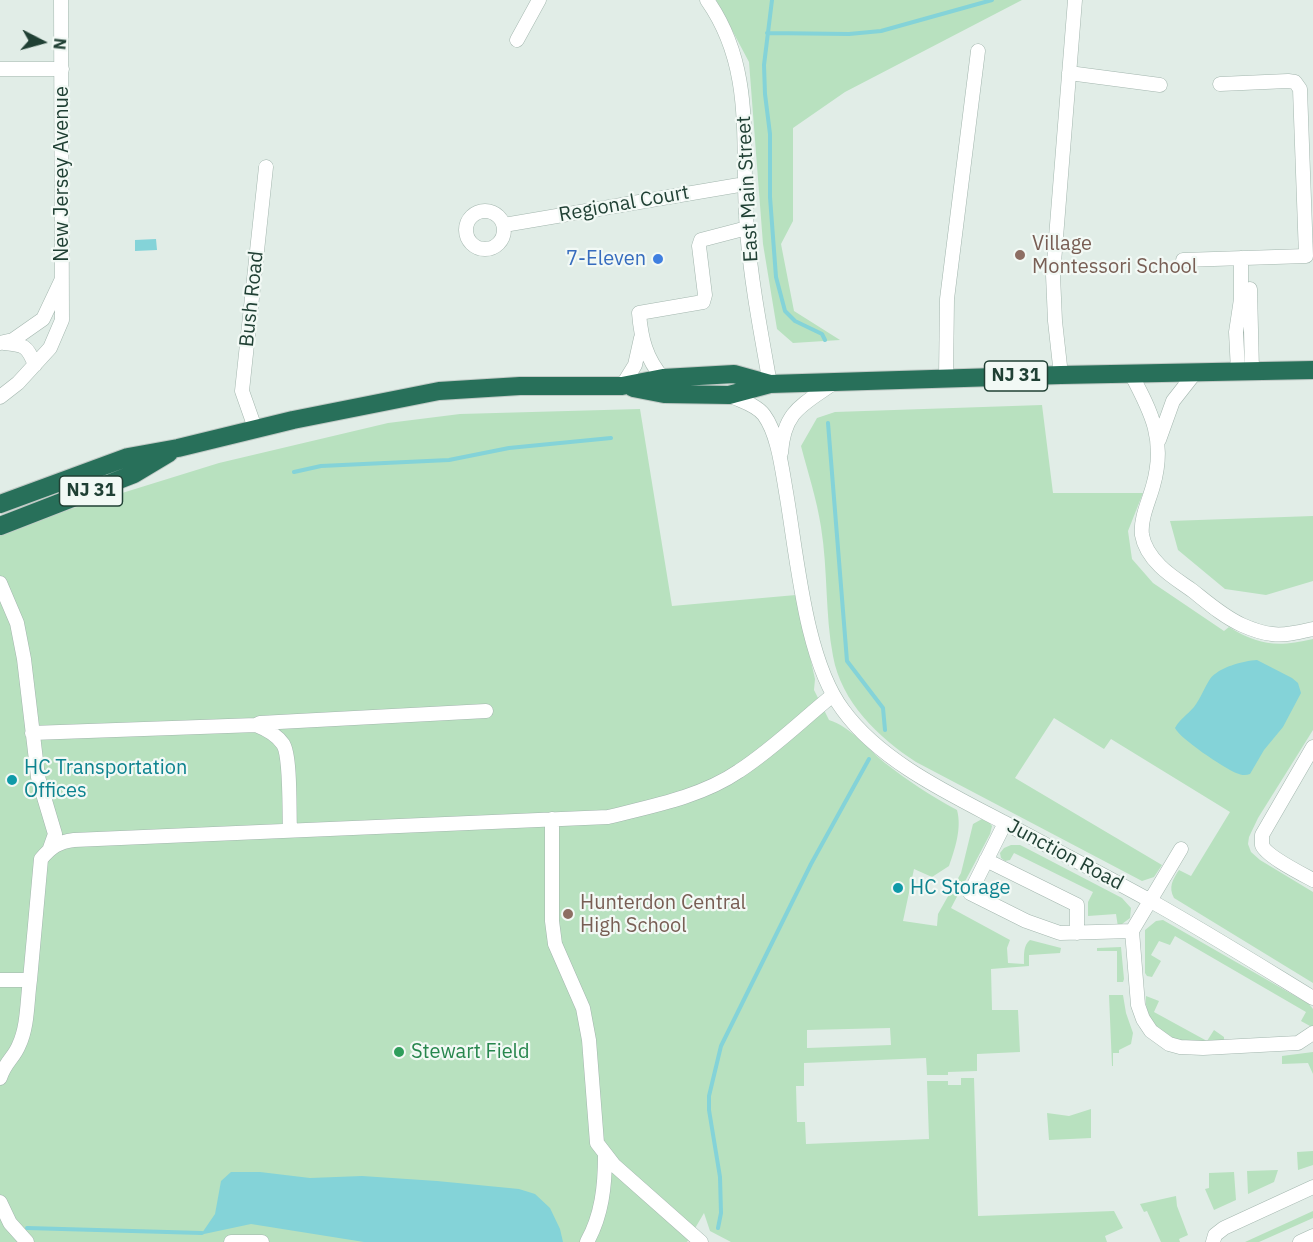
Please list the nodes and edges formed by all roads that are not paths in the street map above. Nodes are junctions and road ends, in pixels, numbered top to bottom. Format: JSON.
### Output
{"nodes":[{"id":1,"x":61,"y":0,"type":"edge"},
{"id":2,"x":538,"y":0,"type":"edge"},
{"id":3,"x":707,"y":0,"type":"edge"},
{"id":4,"x":1075,"y":0,"type":"edge"},
{"id":5,"x":517,"y":40,"type":"dead end"},
{"id":6,"x":978,"y":51,"type":"dead end"},
{"id":7,"x":0,"y":69,"type":"edge"},
{"id":8,"x":62,"y":69,"type":"junction"},
{"id":9,"x":1069,"y":73,"type":"junction"},
{"id":10,"x":1220,"y":84,"type":"dead end"},
{"id":11,"x":1160,"y":85,"type":"dead end"},
{"id":12,"x":266,"y":167,"type":"dead end"},
{"id":13,"x":745,"y":184,"type":"junction"},
{"id":14,"x":504,"y":225,"type":"dead end"},
{"id":15,"x":747,"y":228,"type":"junction"},
{"id":16,"x":1245,"y":258,"type":"junction"},
{"id":17,"x":1183,"y":260,"type":"dead end"},
{"id":18,"x":63,"y":276,"type":"junction"},
{"id":19,"x":641,"y":336,"type":"junction"},
{"id":20,"x":0,"y":343,"type":"edge"},
{"id":21,"x":646,"y":353,"type":"junction"},
{"id":22,"x":35,"y":365,"type":"junction"},
{"id":23,"x":1313,"y":370,"type":"edge"},
{"id":24,"x":1245,"y":371,"type":"junction"},
{"id":25,"x":1195,"y":373,"type":"junction"},
{"id":26,"x":1131,"y":374,"type":"junction"},
{"id":27,"x":1061,"y":375,"type":"junction"},
{"id":28,"x":663,"y":378,"type":"junction"},
{"id":29,"x":946,"y":378,"type":"junction"},
{"id":30,"x":836,"y":381,"type":"junction"},
{"id":31,"x":770,"y":384,"type":"junction"},
{"id":32,"x":622,"y":386,"type":"junction"},
{"id":33,"x":729,"y":395,"type":"junction"},
{"id":34,"x":0,"y":397,"type":"edge"},
{"id":35,"x":255,"y":428,"type":"junction"},
{"id":36,"x":1159,"y":440,"type":"junction"},
{"id":37,"x":178,"y":448,"type":"junction"},
{"id":38,"x":781,"y":461,"type":"junction"},
{"id":39,"x":0,"y":504,"type":"edge"},
{"id":40,"x":0,"y":526,"type":"edge"},
{"id":41,"x":0,"y":583,"type":"edge"},
{"id":42,"x":1313,"y":629,"type":"edge"},
{"id":43,"x":833,"y":695,"type":"junction"},
{"id":44,"x":486,"y":711,"type":"dead end"},
{"id":45,"x":256,"y":725,"type":"junction"},
{"id":46,"x":32,"y":733,"type":"junction"},
{"id":47,"x":1313,"y":747,"type":"edge"},
{"id":48,"x":552,"y":819,"type":"junction"},
{"id":49,"x":1005,"y":823,"type":"junction"},
{"id":50,"x":290,"y":830,"type":"junction"},
{"id":51,"x":50,"y":848,"type":"junction"},
{"id":52,"x":1181,"y":849,"type":"dead end"},
{"id":53,"x":986,"y":860,"type":"junction"},
{"id":54,"x":1313,"y":880,"type":"edge"},
{"id":55,"x":1150,"y":901,"type":"junction"},
{"id":56,"x":1132,"y":931,"type":"junction"},
{"id":57,"x":1077,"y":933,"type":"junction"},
{"id":58,"x":1,"y":980,"type":"edge"},
{"id":59,"x":30,"y":980,"type":"junction"},
{"id":60,"x":1313,"y":998,"type":"edge"},
{"id":61,"x":1313,"y":1033,"type":"edge"},
{"id":62,"x":0,"y":1077,"type":"edge"},
{"id":63,"x":605,"y":1155,"type":"junction"},
{"id":64,"x":1313,"y":1187,"type":"edge"},
{"id":65,"x":0,"y":1202,"type":"edge"},
{"id":66,"x":1313,"y":1236,"type":"edge"},
{"id":67,"x":27,"y":1242,"type":"edge"},
{"id":68,"x":231,"y":1242,"type":"edge"},
{"id":69,"x":262,"y":1242,"type":"edge"},
{"id":70,"x":587,"y":1242,"type":"edge"},
{"id":71,"x":700,"y":1242,"type":"edge"},
{"id":72,"x":1213,"y":1242,"type":"edge"},
{"id":73,"x":1300,"y":1242,"type":"edge"}],
"edges":[{"from":1,"to":8,"type":"street","name":"New Jersey Avenue"},
{"from":2,"to":5,"type":"street"},
{"from":3,"to":13,"type":"street","name":"East Main Street"},
{"from":4,"to":9,"type":"street"},
{"from":6,"to":29,"type":"street"},
{"from":7,"to":8,"type":"street"},
{"from":8,"to":18,"type":"street","name":"New Jersey Avenue"},
{"from":9,"to":11,"type":"street"},
{"from":9,"to":27,"type":"street"},
{"from":10,"to":16,"type":"street"},
{"from":12,"to":35,"type":"street","name":"Bush Road"},
{"from":13,"to":14,"type":"street","name":"Regional Court"},
{"from":13,"to":15,"type":"street","name":"East Main Street"},
{"from":15,"to":19,"type":"street"},
{"from":15,"to":31,"type":"street","name":"East Main Street"},
{"from":16,"to":17,"type":"street"},
{"from":16,"to":24,"type":"street"},
{"from":18,"to":20,"type":"street","name":"New Jersey Avenue"},
{"from":18,"to":22,"type":"street","name":"New Jersey Avenue"},
{"from":19,"to":21,"type":"street"},
{"from":19,"to":32,"type":"street"},
{"from":20,"to":22,"type":"street","name":"New Jersey Avenue"},
{"from":21,"to":28,"type":"street"},
{"from":21,"to":32,"type":"street"},
{"from":22,"to":34,"type":"street","name":"New Jersey Avenue"},
{"from":23,"to":24,"type":"highway","number":"NJ 31"},
{"from":24,"to":25,"type":"highway","number":"NJ 31"},
{"from":25,"to":26,"type":"highway","number":"NJ 31"},
{"from":25,"to":36,"type":"street"},
{"from":26,"to":27,"type":"highway","number":"NJ 31"},
{"from":26,"to":36,"type":"street"},
{"from":27,"to":29,"type":"highway","number":"NJ 31"},
{"from":28,"to":31,"type":"highway","number":"NJ 31"},
{"from":28,"to":32,"type":"highway","number":"NJ 31"},
{"from":29,"to":30,"type":"highway","number":"NJ 31"},
{"from":30,"to":31,"type":"highway","number":"NJ 31"},
{"from":30,"to":38,"type":"street"},
{"from":31,"to":33,"type":"highway","number":"NJ 31"},
{"from":32,"to":33,"type":"highway","number":"NJ 31"},
{"from":32,"to":35,"type":"highway","number":"NJ 31"},
{"from":33,"to":38,"type":"street"},
{"from":35,"to":37,"type":"highway","number":"NJ 31"},
{"from":36,"to":42,"type":"street"},
{"from":37,"to":39,"type":"highway","number":"NJ 31"},
{"from":37,"to":40,"type":"highway","number":"NJ 31"},
{"from":38,"to":43,"type":"street","name":"Junction Road"},
{"from":41,"to":46,"type":"street"},
{"from":43,"to":48,"type":"street"},
{"from":43,"to":49,"type":"street","name":"Junction Road"},
{"from":44,"to":45,"type":"street"},
{"from":45,"to":46,"type":"street"},
{"from":45,"to":50,"type":"street"},
{"from":46,"to":51,"type":"street"},
{"from":47,"to":54,"type":"street"},
{"from":48,"to":50,"type":"street"},
{"from":48,"to":63,"type":"street"},
{"from":49,"to":53,"type":"street"},
{"from":49,"to":55,"type":"street","name":"Junction Road"},
{"from":50,"to":51,"type":"street"},
{"from":51,"to":59,"type":"street"},
{"from":52,"to":55,"type":"street"},
{"from":53,"to":57,"type":"street"},
{"from":53,"to":57,"type":"street"},
{"from":55,"to":56,"type":"street"},
{"from":55,"to":60,"type":"street","name":"Junction Road"},
{"from":56,"to":57,"type":"street"},
{"from":56,"to":61,"type":"street"},
{"from":58,"to":59,"type":"street"},
{"from":59,"to":62,"type":"street"},
{"from":63,"to":70,"type":"street"},
{"from":63,"to":71,"type":"street"},
{"from":64,"to":72,"type":"street"},
{"from":65,"to":67,"type":"street"},
{"from":66,"to":73,"type":"street"},
{"from":68,"to":69,"type":"street"}]}
